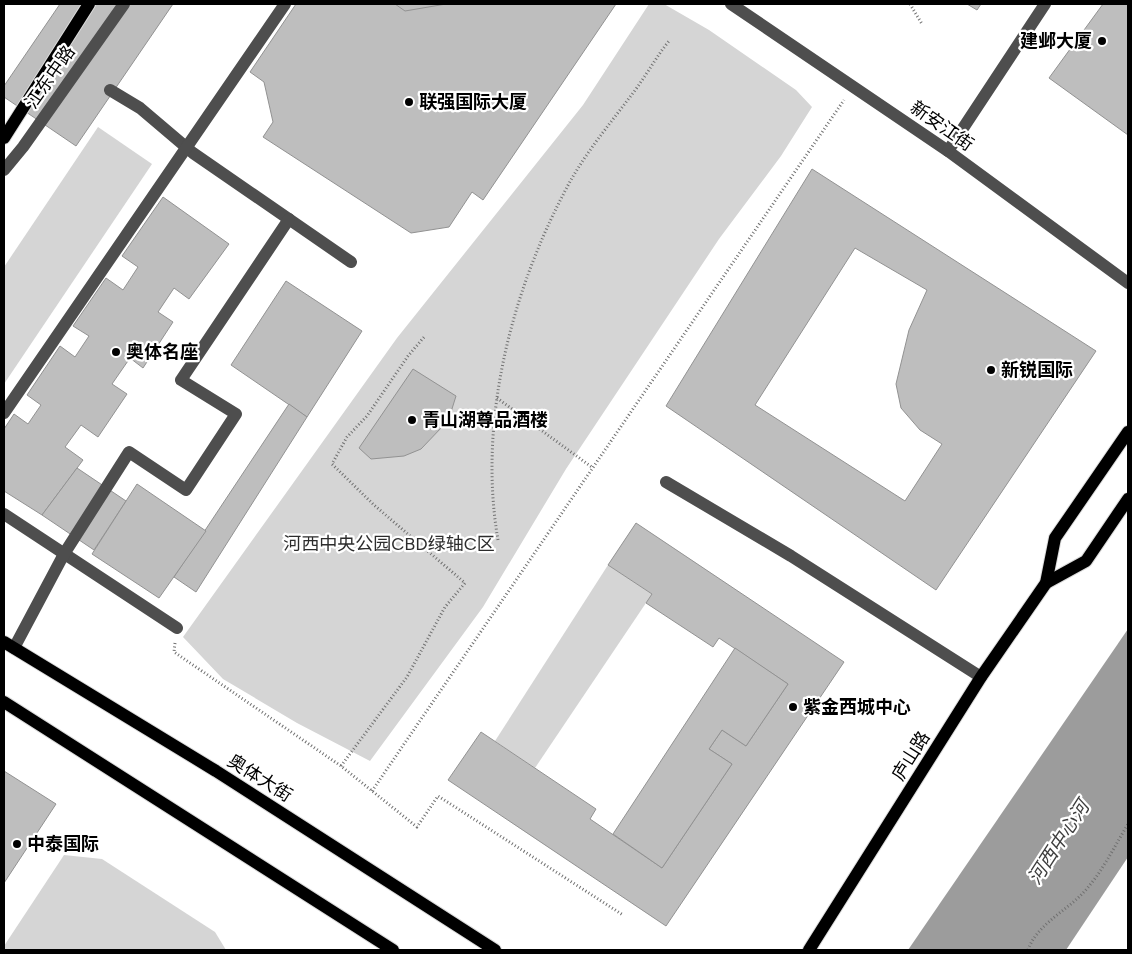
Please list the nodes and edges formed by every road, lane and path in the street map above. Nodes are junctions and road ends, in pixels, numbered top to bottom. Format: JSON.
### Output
{"nodes":[{"id":1,"x":90,"y":4,"type":"edge"},
{"id":2,"x":124,"y":4,"type":"edge"},
{"id":3,"x":285,"y":4,"type":"edge"},
{"id":4,"x":731,"y":4,"type":"edge"},
{"id":5,"x":910,"y":4,"type":"edge"},
{"id":6,"x":1045,"y":4,"type":"edge"},
{"id":7,"x":922,"y":24,"type":"dead end"},
{"id":8,"x":670,"y":40,"type":"dead end"},
{"id":9,"x":853,"y":86,"type":"junction"},
{"id":10,"x":110,"y":90,"type":"dead end"},
{"id":11,"x":4,"y":138,"type":"edge"},
{"id":12,"x":186,"y":147,"type":"junction"},
{"id":13,"x":948,"y":151,"type":"junction"},
{"id":14,"x":4,"y":170,"type":"edge"},
{"id":15,"x":289,"y":219,"type":"junction"},
{"id":16,"x":350,"y":262,"type":"dead end"},
{"id":17,"x":1128,"y":283,"type":"edge"},
{"id":18,"x":425,"y":336,"type":"dead end"},
{"id":19,"x":497,"y":398,"type":"junction"},
{"id":20,"x":4,"y":413,"type":"edge"},
{"id":21,"x":1128,"y":432,"type":"edge"},
{"id":22,"x":593,"y":468,"type":"junction"},
{"id":23,"x":666,"y":482,"type":"dead end"},
{"id":24,"x":1128,"y":499,"type":"edge"},
{"id":25,"x":4,"y":514,"type":"edge"},
{"id":26,"x":498,"y":540,"type":"dead end"},
{"id":27,"x":64,"y":554,"type":"junction"},
{"id":28,"x":1046,"y":584,"type":"junction"},
{"id":29,"x":176,"y":628,"type":"dead end"},
{"id":30,"x":9,"y":645,"type":"edge"},
{"id":31,"x":174,"y":652,"type":"dead end"},
{"id":32,"x":981,"y":677,"type":"junction"},
{"id":33,"x":4,"y":702,"type":"edge"},
{"id":34,"x":341,"y":766,"type":"junction"},
{"id":35,"x":372,"y":791,"type":"junction"},
{"id":36,"x":1128,"y":824,"type":"edge"},
{"id":37,"x":623,"y":915,"type":"dead end"},
{"id":38,"x":393,"y":950,"type":"edge"},
{"id":39,"x":494,"y":950,"type":"edge"},
{"id":40,"x":809,"y":950,"type":"edge"},
{"id":41,"x":1028,"y":950,"type":"edge"}],
"edges":[{"from":1,"to":11,"type":"main road","name":"江东中路"},
{"from":2,"to":14,"type":"street","name":"江东中路"},
{"from":3,"to":12,"type":"street"},
{"from":4,"to":9,"type":"street","name":"新安江街"},
{"from":5,"to":7,"type":"path"},
{"from":6,"to":13,"type":"street"},
{"from":8,"to":19,"type":"path"},
{"from":9,"to":13,"type":"street","name":"新安江街"},
{"from":9,"to":22,"type":"path"},
{"from":10,"to":12,"type":"street"},
{"from":12,"to":15,"type":"street"},
{"from":12,"to":20,"type":"street"},
{"from":13,"to":17,"type":"street","name":"新安江街"},
{"from":15,"to":16,"type":"street"},
{"from":15,"to":27,"type":"street"},
{"from":18,"to":34,"type":"path"},
{"from":19,"to":22,"type":"path"},
{"from":19,"to":26,"type":"path"},
{"from":21,"to":28,"type":"main road","name":"庐山路"},
{"from":22,"to":35,"type":"path"},
{"from":23,"to":32,"type":"street"},
{"from":24,"to":28,"type":"main road","name":"庐山路"},
{"from":25,"to":27,"type":"street"},
{"from":27,"to":29,"type":"street"},
{"from":27,"to":30,"type":"street"},
{"from":28,"to":32,"type":"main road","name":"庐山路"},
{"from":30,"to":39,"type":"main road","name":"奥体大街"},
{"from":31,"to":34,"type":"path"},
{"from":32,"to":40,"type":"main road","name":"庐山路"},
{"from":33,"to":38,"type":"main road"},
{"from":34,"to":35,"type":"path"},
{"from":35,"to":37,"type":"path"},
{"from":36,"to":41,"type":"path"}]}
